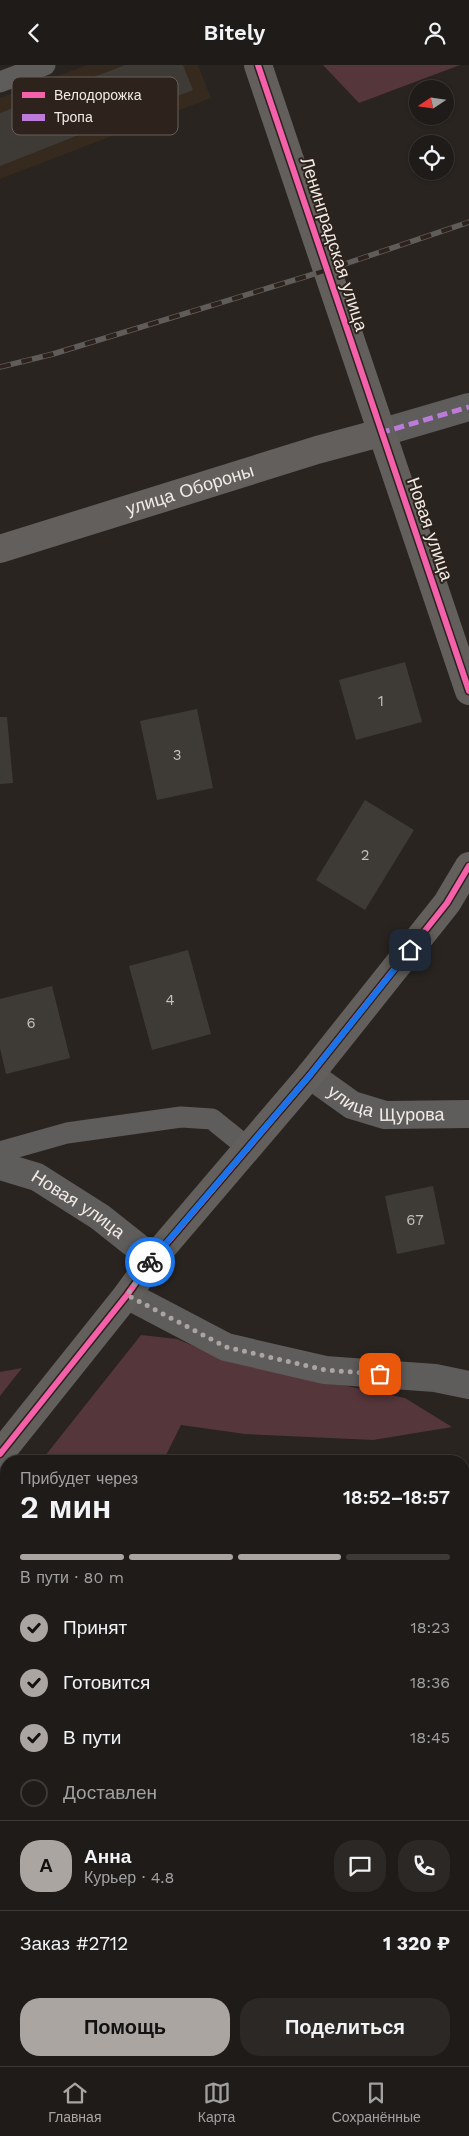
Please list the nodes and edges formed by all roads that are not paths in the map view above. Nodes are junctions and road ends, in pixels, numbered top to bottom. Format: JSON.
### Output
{"nodes":[{"id":1,"x":45,"y":65,"type":"edge"},
{"id":2,"x":258,"y":65,"type":"edge"},
{"id":3,"x":12,"y":77,"type":"edge"},
{"id":4,"x":13,"y":77,"type":"edge"},
{"id":5,"x":0,"y":82,"type":"edge"},
{"id":6,"x":469,"y":407,"type":"edge"},
{"id":7,"x":380,"y":433,"type":"junction"},
{"id":8,"x":0,"y":549,"type":"edge"},
{"id":9,"x":469,"y":691,"type":"edge"},
{"id":10,"x":469,"y":866,"type":"edge"},
{"id":11,"x":310,"y":1075,"type":"junction"},
{"id":12,"x":469,"y":1113,"type":"edge"},
{"id":13,"x":248,"y":1148,"type":"junction"},
{"id":14,"x":0,"y":1152,"type":"edge"},
{"id":15,"x":0,"y":1166,"type":"edge"},
{"id":16,"x":153,"y":1259,"type":"junction"},
{"id":17,"x":127,"y":1295,"type":"junction"},
{"id":18,"x":469,"y":1385,"type":"edge"},
{"id":19,"x":0,"y":1454,"type":"edge"}],
"edges":[{"from":1,"to":4,"type":"lane"},
{"from":2,"to":7,"type":"street","name":"Ленинградская улица"},
{"from":3,"to":5,"type":"lane"},
{"from":6,"to":7,"type":"street"},
{"from":7,"to":8,"type":"street","name":"улица Обороны"},
{"from":7,"to":9,"type":"street","name":"Новая улица"},
{"from":10,"to":11,"type":"street"},
{"from":11,"to":12,"type":"street","name":"улица Щурова"},
{"from":11,"to":13,"type":"street"},
{"from":13,"to":14,"type":"lane"},
{"from":13,"to":16,"type":"street"},
{"from":15,"to":16,"type":"street","name":"Новая улица"},
{"from":16,"to":17,"type":"street"},
{"from":17,"to":18,"type":"street"},
{"from":17,"to":19,"type":"street"}]}
